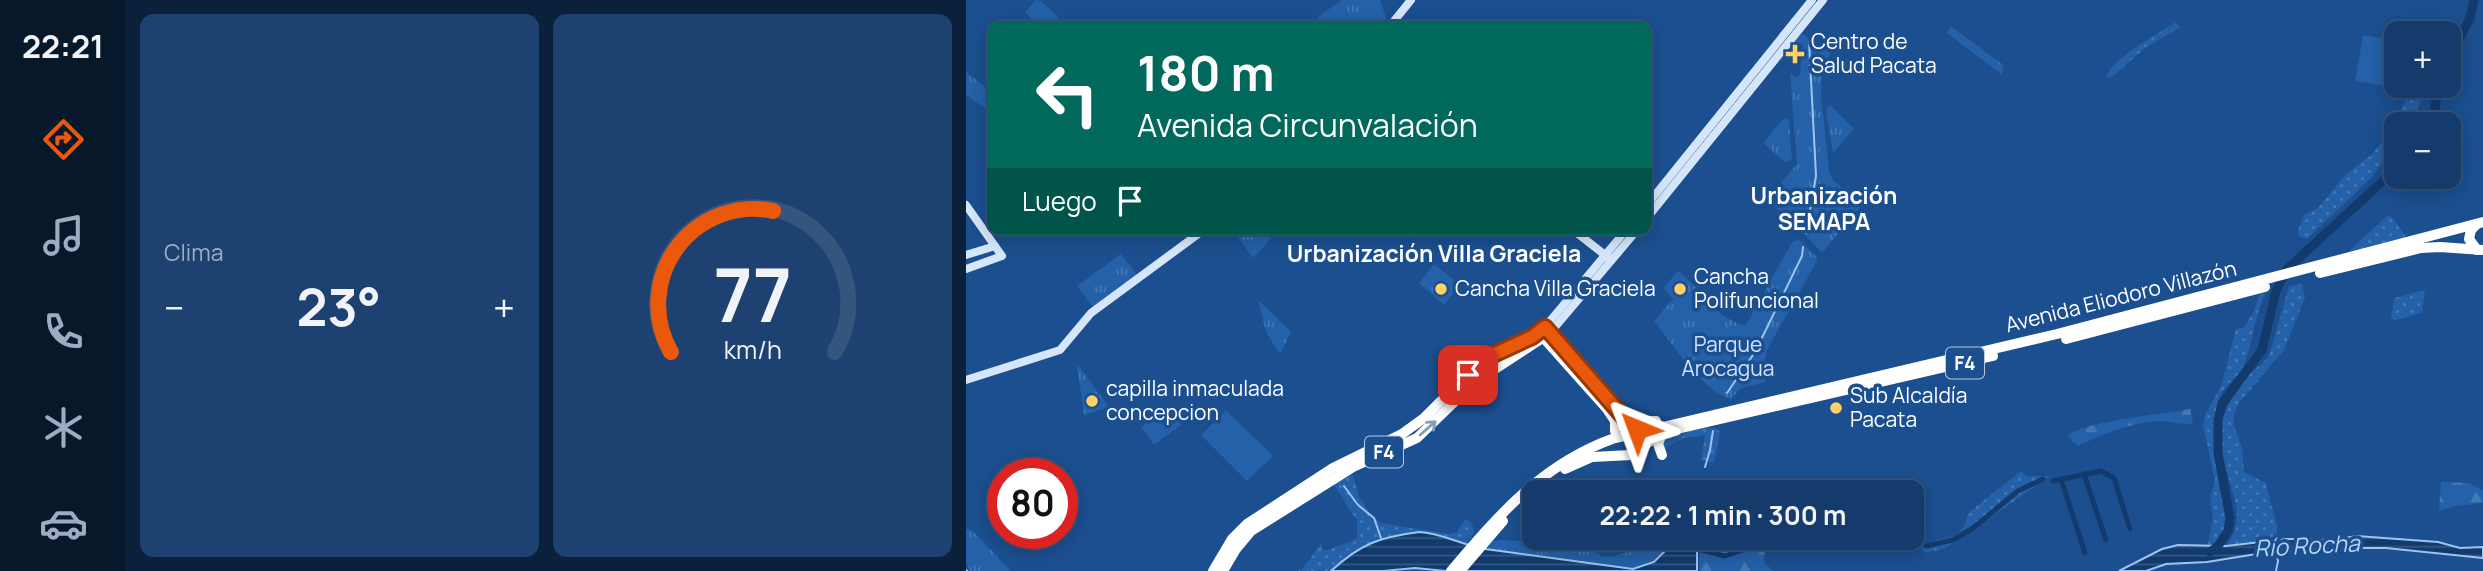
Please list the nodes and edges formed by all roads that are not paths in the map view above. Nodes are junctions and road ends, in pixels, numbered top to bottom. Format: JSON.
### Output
{"nodes":[{"id":1,"x":1411,"y":0,"type":"edge"},
{"id":2,"x":1815,"y":2,"type":"edge"},
{"id":3,"x":1394,"y":21,"type":"edge"},
{"id":4,"x":1652,"y":199,"type":"edge"},
{"id":5,"x":966,"y":205,"type":"edge"},
{"id":6,"x":1652,"y":212,"type":"edge"},
{"id":7,"x":2480,"y":223,"type":"edge"},
{"id":8,"x":987,"y":235,"type":"edge"},
{"id":9,"x":987,"y":235,"type":"edge"},
{"id":10,"x":1197,"y":235,"type":"edge"},
{"id":11,"x":1579,"y":235,"type":"edge"},
{"id":12,"x":1623,"y":235,"type":"edge"},
{"id":13,"x":1632,"y":235,"type":"edge"},
{"id":14,"x":995,"y":246,"type":"junction"},
{"id":15,"x":2480,"y":250,"type":"edge"},
{"id":16,"x":966,"y":255,"type":"edge"},
{"id":17,"x":1609,"y":259,"type":"junction"},
{"id":18,"x":966,"y":269,"type":"edge"},
{"id":19,"x":2295,"y":276,"type":"junction"},
{"id":20,"x":2269,"y":283,"type":"junction"},
{"id":21,"x":1545,"y":333,"type":"junction"},
{"id":22,"x":966,"y":380,"type":"edge"},
{"id":23,"x":1617,"y":410,"type":"junction"},
{"id":24,"x":1721,"y":412,"type":"junction"},
{"id":25,"x":1635,"y":429,"type":"junction"},
{"id":26,"x":1662,"y":434,"type":"junction"},
{"id":27,"x":1614,"y":435,"type":"junction"},
{"id":28,"x":1640,"y":448,"type":"junction"},
{"id":29,"x":1621,"y":454,"type":"junction"},
{"id":30,"x":1662,"y":455,"type":"dead end"},
{"id":31,"x":1477,"y":546,"type":"junction"},
{"id":32,"x":1213,"y":571,"type":"edge"},
{"id":33,"x":1223,"y":571,"type":"edge"},
{"id":34,"x":1451,"y":571,"type":"edge"},
{"id":35,"x":1460,"y":571,"type":"edge"}],
"edges":[{"from":1,"to":3,"type":"main road"},
{"from":2,"to":4,"type":"main road"},
{"from":2,"to":6,"type":"main road"},
{"from":5,"to":8,"type":"main road"},
{"from":7,"to":15,"type":"highway","number":"F4"},
{"from":7,"to":19,"type":"highway","name":"Avenida Eliodoro Villazón","number":"F4"},
{"from":9,"to":14,"type":"main road"},
{"from":10,"to":22,"type":"main road"},
{"from":11,"to":17,"type":"main road"},
{"from":12,"to":17,"type":"main road"},
{"from":13,"to":17,"type":"main road"},
{"from":14,"to":16,"type":"main road"},
{"from":14,"to":18,"type":"main road"},
{"from":15,"to":19,"type":"highway","name":"Avenida Eliodoro Villazón","number":"F4"},
{"from":17,"to":21,"type":"main road"},
{"from":19,"to":20,"type":"highway","name":"Avenida Eliodoro Villazón","number":"F4"},
{"from":20,"to":24,"type":"highway","name":"Avenida Eliodoro Villazón","number":"F4"},
{"from":20,"to":26,"type":"highway","name":"Avenida Eliodoro Villazón","number":"F4"},
{"from":21,"to":23,"type":"highway","number":"F4"},
{"from":21,"to":27,"type":"highway"},
{"from":21,"to":32,"type":"highway","number":"F4"},
{"from":33,"to":21,"type":"highway","number":"F4","one_way":true},
{"from":23,"to":24,"type":"highway","number":"F4"},
{"from":23,"to":25,"type":"highway","number":"F4"},
{"from":24,"to":25,"type":"highway","name":"Avenida Eliodoro Villazón","number":"F4"},
{"from":25,"to":27,"type":"highway","name":"Avenida Eliodoro Villazón","number":"F4"},
{"from":25,"to":28,"type":"highway"},
{"from":26,"to":28,"type":"highway","name":"Avenida Eliodoro Villazón","number":"F4"},
{"from":26,"to":30,"type":"highway"},
{"from":27,"to":29,"type":"highway"},
{"from":27,"to":31,"type":"highway","name":"Avenida Eliodoro Villazón","number":"F4"},
{"from":28,"to":29,"type":"highway","number":"F4"},
{"from":29,"to":31,"type":"highway","name":"Avenida Eliodoro Villazón","number":"F4"},
{"from":31,"to":34,"type":"highway","name":"Avenida Eliodoro Villazón","number":"F4"},
{"from":31,"to":35,"type":"highway","name":"Avenida Eliodoro Villazón","number":"F4"}]}
